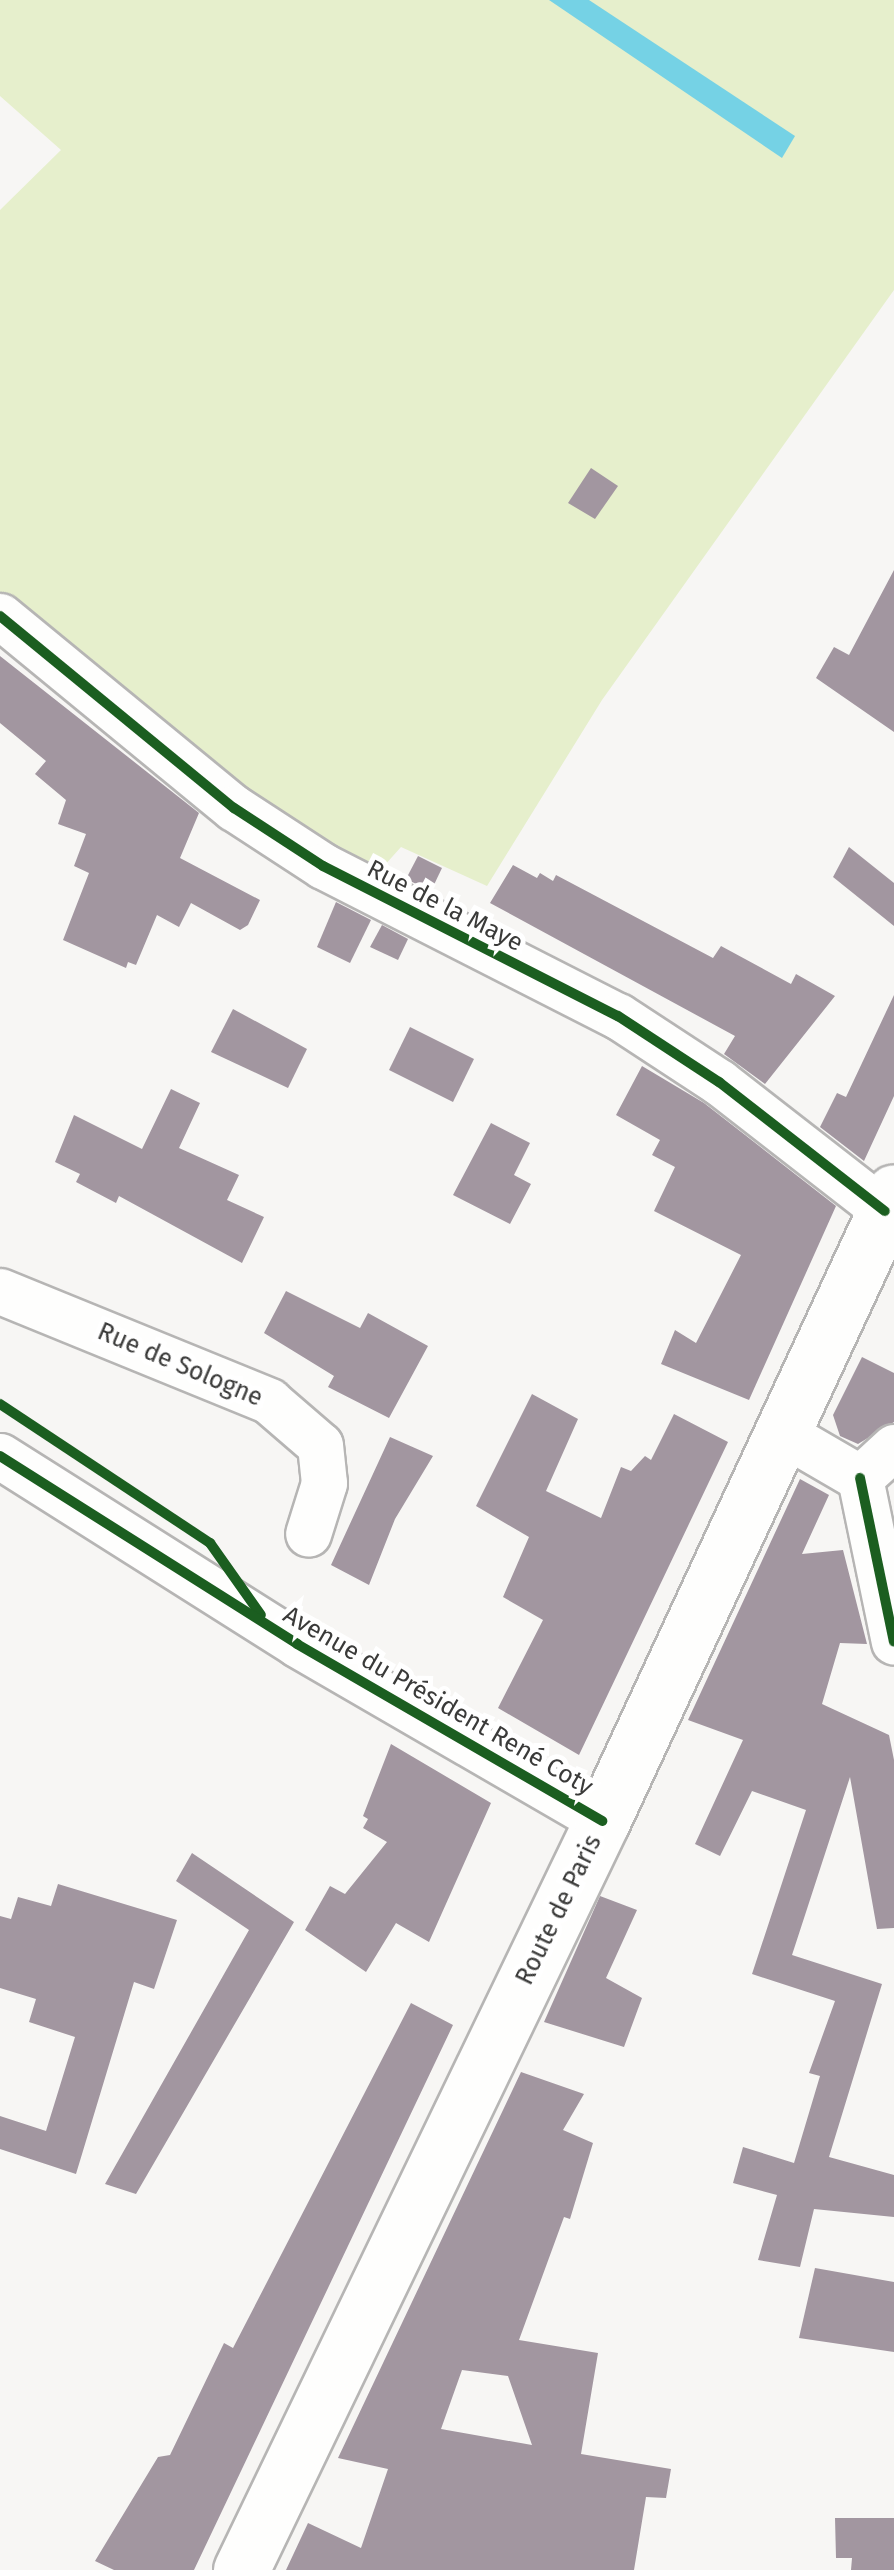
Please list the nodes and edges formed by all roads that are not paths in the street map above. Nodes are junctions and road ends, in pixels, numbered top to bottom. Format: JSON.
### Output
{"nodes":[{"id":1,"x":0,"y":616,"type":"edge"},
{"id":2,"x":890,"y":1202,"type":"edge"},
{"id":3,"x":0,"y":1291,"type":"edge"},
{"id":4,"x":781,"y":1432,"type":"junction"},
{"id":5,"x":894,"y":1447,"type":"edge"},
{"id":6,"x":0,"y":1456,"type":"edge"},
{"id":7,"x":860,"y":1478,"type":"junction"},
{"id":8,"x":308,"y":1534,"type":"dead end"},
{"id":9,"x":891,"y":1617,"type":"edge"},
{"id":10,"x":602,"y":1820,"type":"junction"},
{"id":11,"x":241,"y":2570,"type":"edge"}],
"edges":[{"from":1,"to":2,"type":"street","name":"Rue de la Maye"},
{"from":2,"to":4,"type":"main road","name":"Route de Paris"},
{"from":3,"to":8,"type":"street","name":"Rue de Sologne"},
{"from":4,"to":7,"type":"street"},
{"from":4,"to":10,"type":"main road","name":"Route de Paris"},
{"from":5,"to":7,"type":"street"},
{"from":6,"to":10,"type":"street","name":"Avenue du Président René Coty"},
{"from":7,"to":9,"type":"street"},
{"from":10,"to":11,"type":"main road","name":"Route de Paris"}]}
